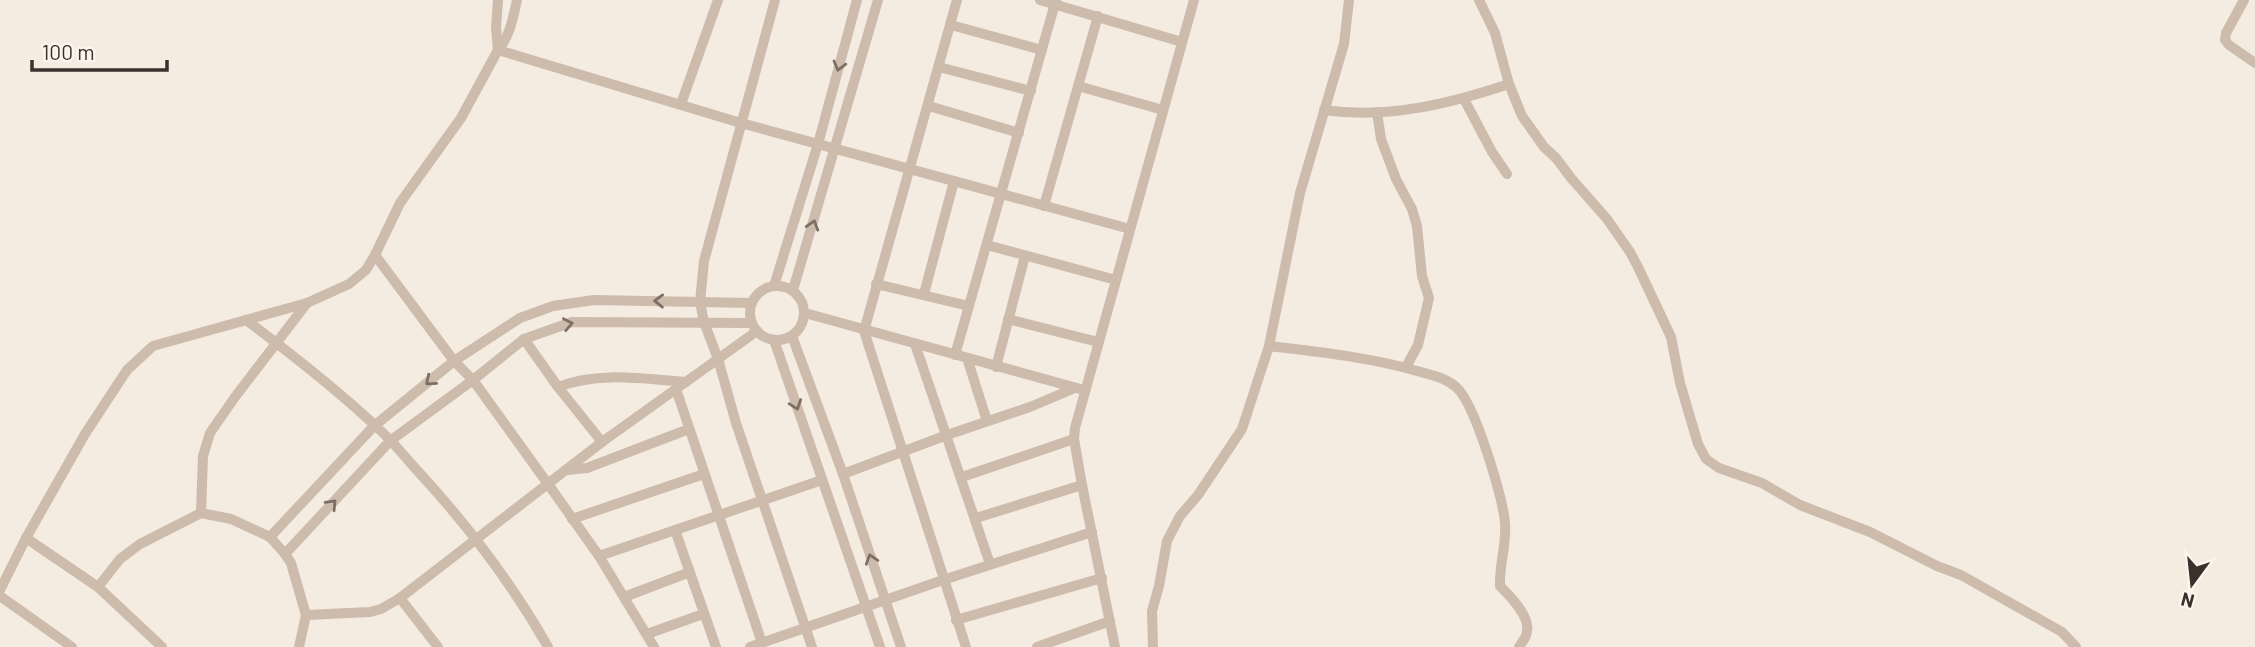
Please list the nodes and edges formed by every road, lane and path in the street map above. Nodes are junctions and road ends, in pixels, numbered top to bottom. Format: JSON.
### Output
{"nodes":[{"id":1,"x":498,"y":0,"type":"edge"},
{"id":2,"x":517,"y":0,"type":"edge"},
{"id":3,"x":718,"y":0,"type":"edge"},
{"id":4,"x":775,"y":0,"type":"edge"},
{"id":5,"x":857,"y":0,"type":"edge"},
{"id":6,"x":878,"y":0,"type":"edge"},
{"id":7,"x":957,"y":0,"type":"edge"},
{"id":8,"x":1040,"y":0,"type":"edge"},
{"id":9,"x":1194,"y":0,"type":"edge"},
{"id":10,"x":1349,"y":0,"type":"edge"},
{"id":11,"x":1479,"y":0,"type":"edge"},
{"id":12,"x":2244,"y":0,"type":"edge"},
{"id":13,"x":1056,"y":2,"type":"edge"},
{"id":14,"x":1098,"y":16,"type":"junction"},
{"id":15,"x":951,"y":25,"type":"junction"},
{"id":16,"x":1182,"y":42,"type":"junction"},
{"id":17,"x":498,"y":50,"type":"junction"},
{"id":18,"x":1042,"y":50,"type":"junction"},
{"id":19,"x":2255,"y":62,"type":"edge"},
{"id":20,"x":939,"y":67,"type":"junction"},
{"id":21,"x":1509,"y":84,"type":"junction"},
{"id":22,"x":1078,"y":86,"type":"junction"},
{"id":23,"x":1031,"y":91,"type":"junction"},
{"id":24,"x":1464,"y":99,"type":"junction"},
{"id":25,"x":681,"y":104,"type":"junction"},
{"id":26,"x":929,"y":106,"type":"junction"},
{"id":27,"x":1163,"y":110,"type":"junction"},
{"id":28,"x":1325,"y":110,"type":"junction"},
{"id":29,"x":1377,"y":112,"type":"junction"},
{"id":30,"x":741,"y":123,"type":"junction"},
{"id":31,"x":1019,"y":133,"type":"junction"},
{"id":32,"x":818,"y":144,"type":"junction"},
{"id":33,"x":835,"y":149,"type":"junction"},
{"id":34,"x":910,"y":170,"type":"junction"},
{"id":35,"x":1507,"y":174,"type":"dead end"},
{"id":36,"x":954,"y":181,"type":"junction"},
{"id":37,"x":1000,"y":195,"type":"junction"},
{"id":38,"x":1044,"y":206,"type":"junction"},
{"id":39,"x":1130,"y":229,"type":"junction"},
{"id":40,"x":987,"y":245,"type":"junction"},
{"id":41,"x":375,"y":255,"type":"junction"},
{"id":42,"x":1025,"y":256,"type":"junction"},
{"id":43,"x":1116,"y":280,"type":"junction"},
{"id":44,"x":876,"y":284,"type":"junction"},
{"id":45,"x":774,"y":286,"type":"junction"},
{"id":46,"x":793,"y":290,"type":"junction"},
{"id":47,"x":923,"y":294,"type":"junction"},
{"id":48,"x":700,"y":302,"type":"junction"},
{"id":49,"x":307,"y":303,"type":"junction"},
{"id":50,"x":752,"y":303,"type":"junction"},
{"id":51,"x":969,"y":306,"type":"junction"},
{"id":52,"x":805,"y":313,"type":"junction"},
{"id":53,"x":1008,"y":319,"type":"junction"},
{"id":54,"x":246,"y":320,"type":"junction"},
{"id":55,"x":704,"y":322,"type":"junction"},
{"id":56,"x":754,"y":327,"type":"junction"},
{"id":57,"x":864,"y":331,"type":"junction"},
{"id":58,"x":792,"y":336,"type":"junction"},
{"id":59,"x":524,"y":339,"type":"junction"},
{"id":60,"x":774,"y":340,"type":"junction"},
{"id":61,"x":276,"y":342,"type":"junction"},
{"id":62,"x":1098,"y":342,"type":"junction"},
{"id":63,"x":915,"y":344,"type":"junction"},
{"id":64,"x":1269,"y":346,"type":"junction"},
{"id":65,"x":956,"y":355,"type":"junction"},
{"id":66,"x":967,"y":358,"type":"junction"},
{"id":67,"x":718,"y":359,"type":"junction"},
{"id":68,"x":454,"y":361,"type":"junction"},
{"id":69,"x":996,"y":367,"type":"junction"},
{"id":70,"x":1406,"y":367,"type":"junction"},
{"id":71,"x":473,"y":380,"type":"junction"},
{"id":72,"x":685,"y":382,"type":"junction"},
{"id":73,"x":558,"y":387,"type":"junction"},
{"id":74,"x":676,"y":389,"type":"junction"},
{"id":75,"x":1079,"y":389,"type":"junction"},
{"id":76,"x":987,"y":421,"type":"junction"},
{"id":77,"x":374,"y":426,"type":"junction"},
{"id":78,"x":688,"y":429,"type":"junction"},
{"id":79,"x":947,"y":435,"type":"junction"},
{"id":80,"x":1074,"y":439,"type":"junction"},
{"id":81,"x":390,"y":441,"type":"junction"},
{"id":82,"x":602,"y":442,"type":"junction"},
{"id":83,"x":904,"y":452,"type":"junction"},
{"id":84,"x":566,"y":470,"type":"junction"},
{"id":85,"x":704,"y":474,"type":"junction"},
{"id":86,"x":843,"y":474,"type":"junction"},
{"id":87,"x":962,"y":477,"type":"junction"},
{"id":88,"x":822,"y":480,"type":"junction"},
{"id":89,"x":548,"y":484,"type":"junction"},
{"id":90,"x":1082,"y":485,"type":"junction"},
{"id":91,"x":762,"y":502,"type":"junction"},
{"id":92,"x":201,"y":513,"type":"junction"},
{"id":93,"x":717,"y":514,"type":"junction"},
{"id":94,"x":976,"y":518,"type":"junction"},
{"id":95,"x":572,"y":519,"type":"junction"},
{"id":96,"x":675,"y":530,"type":"junction"},
{"id":97,"x":1092,"y":532,"type":"junction"},
{"id":98,"x":270,"y":537,"type":"junction"},
{"id":99,"x":26,"y":538,"type":"junction"},
{"id":100,"x":476,"y":538,"type":"junction"},
{"id":101,"x":285,"y":554,"type":"junction"},
{"id":102,"x":599,"y":556,"type":"junction"},
{"id":103,"x":990,"y":564,"type":"junction"},
{"id":104,"x":690,"y":572,"type":"junction"},
{"id":105,"x":1102,"y":578,"type":"junction"},
{"id":106,"x":943,"y":580,"type":"junction"},
{"id":107,"x":98,"y":587,"type":"junction"},
{"id":108,"x":0,"y":590,"type":"edge"},
{"id":109,"x":0,"y":596,"type":"edge"},
{"id":110,"x":624,"y":597,"type":"junction"},
{"id":111,"x":400,"y":598,"type":"junction"},
{"id":112,"x":885,"y":600,"type":"junction"},
{"id":113,"x":867,"y":606,"type":"junction"},
{"id":114,"x":703,"y":614,"type":"junction"},
{"id":115,"x":306,"y":615,"type":"junction"},
{"id":116,"x":956,"y":620,"type":"junction"},
{"id":117,"x":1110,"y":621,"type":"junction"},
{"id":118,"x":806,"y":628,"type":"junction"},
{"id":119,"x":647,"y":634,"type":"junction"},
{"id":120,"x":762,"y":643,"type":"junction"},
{"id":121,"x":1153,"y":646,"type":"edge"},
{"id":122,"x":72,"y":647,"type":"edge"},
{"id":123,"x":162,"y":647,"type":"edge"},
{"id":124,"x":299,"y":647,"type":"edge"},
{"id":125,"x":439,"y":647,"type":"edge"},
{"id":126,"x":548,"y":647,"type":"edge"},
{"id":127,"x":653,"y":647,"type":"edge"},
{"id":128,"x":716,"y":647,"type":"edge"},
{"id":129,"x":750,"y":647,"type":"edge"},
{"id":130,"x":811,"y":647,"type":"edge"},
{"id":131,"x":880,"y":647,"type":"edge"},
{"id":132,"x":901,"y":647,"type":"edge"},
{"id":133,"x":966,"y":647,"type":"edge"},
{"id":134,"x":1037,"y":647,"type":"edge"},
{"id":135,"x":1115,"y":647,"type":"edge"},
{"id":136,"x":1519,"y":647,"type":"edge"},
{"id":137,"x":2076,"y":647,"type":"edge"}],
"edges":[{"from":1,"to":17,"type":"street"},
{"from":2,"to":17,"type":"street"},
{"from":3,"to":25,"type":"street"},
{"from":4,"to":30,"type":"street"},
{"from":5,"to":32,"type":"street","one_way":true},
{"from":6,"to":33,"type":"street"},
{"from":7,"to":15,"type":"street"},
{"from":8,"to":13,"type":"street"},
{"from":9,"to":16,"type":"street"},
{"from":10,"to":28,"type":"street"},
{"from":11,"to":21,"type":"street"},
{"from":12,"to":19,"type":"street"},
{"from":13,"to":14,"type":"street"},
{"from":13,"to":18,"type":"street"},
{"from":14,"to":16,"type":"street"},
{"from":14,"to":22,"type":"street"},
{"from":15,"to":18,"type":"street"},
{"from":15,"to":20,"type":"street"},
{"from":16,"to":27,"type":"street"},
{"from":17,"to":25,"type":"street"},
{"from":17,"to":41,"type":"street"},
{"from":18,"to":23,"type":"street"},
{"from":20,"to":23,"type":"street"},
{"from":20,"to":26,"type":"street"},
{"from":21,"to":24,"type":"street"},
{"from":21,"to":137,"type":"street"},
{"from":22,"to":27,"type":"street"},
{"from":22,"to":38,"type":"street"},
{"from":23,"to":31,"type":"street"},
{"from":24,"to":29,"type":"street"},
{"from":24,"to":35,"type":"street"},
{"from":25,"to":30,"type":"street"},
{"from":26,"to":31,"type":"street"},
{"from":26,"to":34,"type":"street"},
{"from":27,"to":39,"type":"street"},
{"from":28,"to":29,"type":"street"},
{"from":28,"to":64,"type":"street"},
{"from":29,"to":70,"type":"street"},
{"from":30,"to":32,"type":"street"},
{"from":30,"to":48,"type":"street"},
{"from":31,"to":37,"type":"street"},
{"from":32,"to":33,"type":"street"},
{"from":32,"to":45,"type":"street"},
{"from":33,"to":34,"type":"street"},
{"from":46,"to":33,"type":"street","one_way":true},
{"from":34,"to":36,"type":"street"},
{"from":34,"to":44,"type":"street"},
{"from":36,"to":37,"type":"street"},
{"from":36,"to":47,"type":"street"},
{"from":37,"to":38,"type":"street"},
{"from":37,"to":40,"type":"street"},
{"from":38,"to":39,"type":"street"},
{"from":39,"to":43,"type":"street"},
{"from":40,"to":42,"type":"street"},
{"from":40,"to":51,"type":"street"},
{"from":41,"to":49,"type":"street"},
{"from":41,"to":68,"type":"street"},
{"from":42,"to":43,"type":"street"},
{"from":42,"to":53,"type":"street"},
{"from":43,"to":62,"type":"street"},
{"from":44,"to":47,"type":"street"},
{"from":44,"to":57,"type":"street"},
{"from":45,"to":46,"type":"street"},
{"from":45,"to":50,"type":"street"},
{"from":46,"to":52,"type":"street"},
{"from":47,"to":51,"type":"street"},
{"from":48,"to":50,"type":"street"},
{"from":48,"to":55,"type":"street"},
{"from":48,"to":68,"type":"street","one_way":true},
{"from":49,"to":54,"type":"street"},
{"from":49,"to":61,"type":"street"},
{"from":50,"to":56,"type":"street"},
{"from":51,"to":65,"type":"street"},
{"from":52,"to":57,"type":"street"},
{"from":52,"to":58,"type":"street"},
{"from":53,"to":62,"type":"street"},
{"from":53,"to":69,"type":"street"},
{"from":54,"to":61,"type":"street"},
{"from":54,"to":99,"type":"street"},
{"from":55,"to":56,"type":"street"},
{"from":59,"to":55,"type":"street","one_way":true},
{"from":55,"to":67,"type":"street"},
{"from":56,"to":60,"type":"street"},
{"from":56,"to":67,"type":"street"},
{"from":57,"to":63,"type":"street"},
{"from":57,"to":83,"type":"street"},
{"from":58,"to":60,"type":"street"},
{"from":58,"to":86,"type":"street"},
{"from":59,"to":71,"type":"street"},
{"from":59,"to":73,"type":"street"},
{"from":60,"to":88,"type":"street","one_way":true},
{"from":61,"to":77,"type":"street"},
{"from":61,"to":92,"type":"street"},
{"from":62,"to":75,"type":"street"},
{"from":63,"to":65,"type":"street"},
{"from":63,"to":79,"type":"street"},
{"from":64,"to":70,"type":"street"},
{"from":64,"to":121,"type":"street"},
{"from":65,"to":66,"type":"street"},
{"from":66,"to":69,"type":"street"},
{"from":66,"to":76,"type":"street"},
{"from":67,"to":72,"type":"street"},
{"from":67,"to":91,"type":"street"},
{"from":68,"to":71,"type":"street"},
{"from":68,"to":77,"type":"street","one_way":true},
{"from":69,"to":75,"type":"street"},
{"from":70,"to":136,"type":"street"},
{"from":71,"to":81,"type":"street"},
{"from":71,"to":89,"type":"street"},
{"from":72,"to":73,"type":"street"},
{"from":72,"to":74,"type":"street"},
{"from":73,"to":82,"type":"street"},
{"from":74,"to":78,"type":"street"},
{"from":74,"to":82,"type":"street"},
{"from":75,"to":76,"type":"street"},
{"from":75,"to":80,"type":"street"},
{"from":76,"to":79,"type":"street"},
{"from":77,"to":81,"type":"street"},
{"from":77,"to":98,"type":"street"},
{"from":78,"to":84,"type":"street"},
{"from":78,"to":85,"type":"street"},
{"from":79,"to":83,"type":"street"},
{"from":79,"to":87,"type":"street"},
{"from":80,"to":87,"type":"street"},
{"from":80,"to":90,"type":"street"},
{"from":81,"to":100,"type":"street"},
{"from":101,"to":81,"type":"street","one_way":true},
{"from":82,"to":84,"type":"street"},
{"from":83,"to":86,"type":"street"},
{"from":83,"to":106,"type":"street"},
{"from":84,"to":89,"type":"street"},
{"from":85,"to":93,"type":"street"},
{"from":85,"to":95,"type":"street"},
{"from":112,"to":86,"type":"street","one_way":true},
{"from":87,"to":94,"type":"street"},
{"from":88,"to":91,"type":"street"},
{"from":88,"to":113,"type":"street"},
{"from":89,"to":95,"type":"street"},
{"from":89,"to":100,"type":"street"},
{"from":90,"to":94,"type":"street"},
{"from":90,"to":97,"type":"street"},
{"from":91,"to":93,"type":"street"},
{"from":91,"to":118,"type":"street"},
{"from":92,"to":98,"type":"street"},
{"from":92,"to":107,"type":"street"},
{"from":93,"to":96,"type":"street"},
{"from":93,"to":120,"type":"street"},
{"from":94,"to":103,"type":"street"},
{"from":95,"to":102,"type":"street"},
{"from":96,"to":102,"type":"street"},
{"from":96,"to":104,"type":"street"},
{"from":97,"to":103,"type":"street"},
{"from":97,"to":105,"type":"street"},
{"from":98,"to":101,"type":"street"},
{"from":99,"to":107,"type":"street"},
{"from":99,"to":108,"type":"street"},
{"from":100,"to":111,"type":"street"},
{"from":100,"to":126,"type":"street"},
{"from":101,"to":115,"type":"street"},
{"from":102,"to":110,"type":"street"},
{"from":103,"to":106,"type":"street"},
{"from":104,"to":110,"type":"street"},
{"from":104,"to":114,"type":"street"},
{"from":105,"to":116,"type":"street"},
{"from":105,"to":117,"type":"street"},
{"from":106,"to":112,"type":"street"},
{"from":106,"to":116,"type":"street"},
{"from":107,"to":123,"type":"street"},
{"from":109,"to":122,"type":"street"},
{"from":110,"to":119,"type":"street"},
{"from":111,"to":115,"type":"street"},
{"from":111,"to":125,"type":"street"},
{"from":112,"to":113,"type":"street"},
{"from":112,"to":132,"type":"street"},
{"from":113,"to":118,"type":"street"},
{"from":113,"to":131,"type":"street"},
{"from":114,"to":119,"type":"street"},
{"from":114,"to":128,"type":"street"},
{"from":115,"to":124,"type":"street"},
{"from":116,"to":133,"type":"street"},
{"from":117,"to":134,"type":"street"},
{"from":117,"to":135,"type":"street"},
{"from":118,"to":120,"type":"street"},
{"from":118,"to":130,"type":"street"},
{"from":119,"to":127,"type":"street"},
{"from":120,"to":129,"type":"street"}]}
